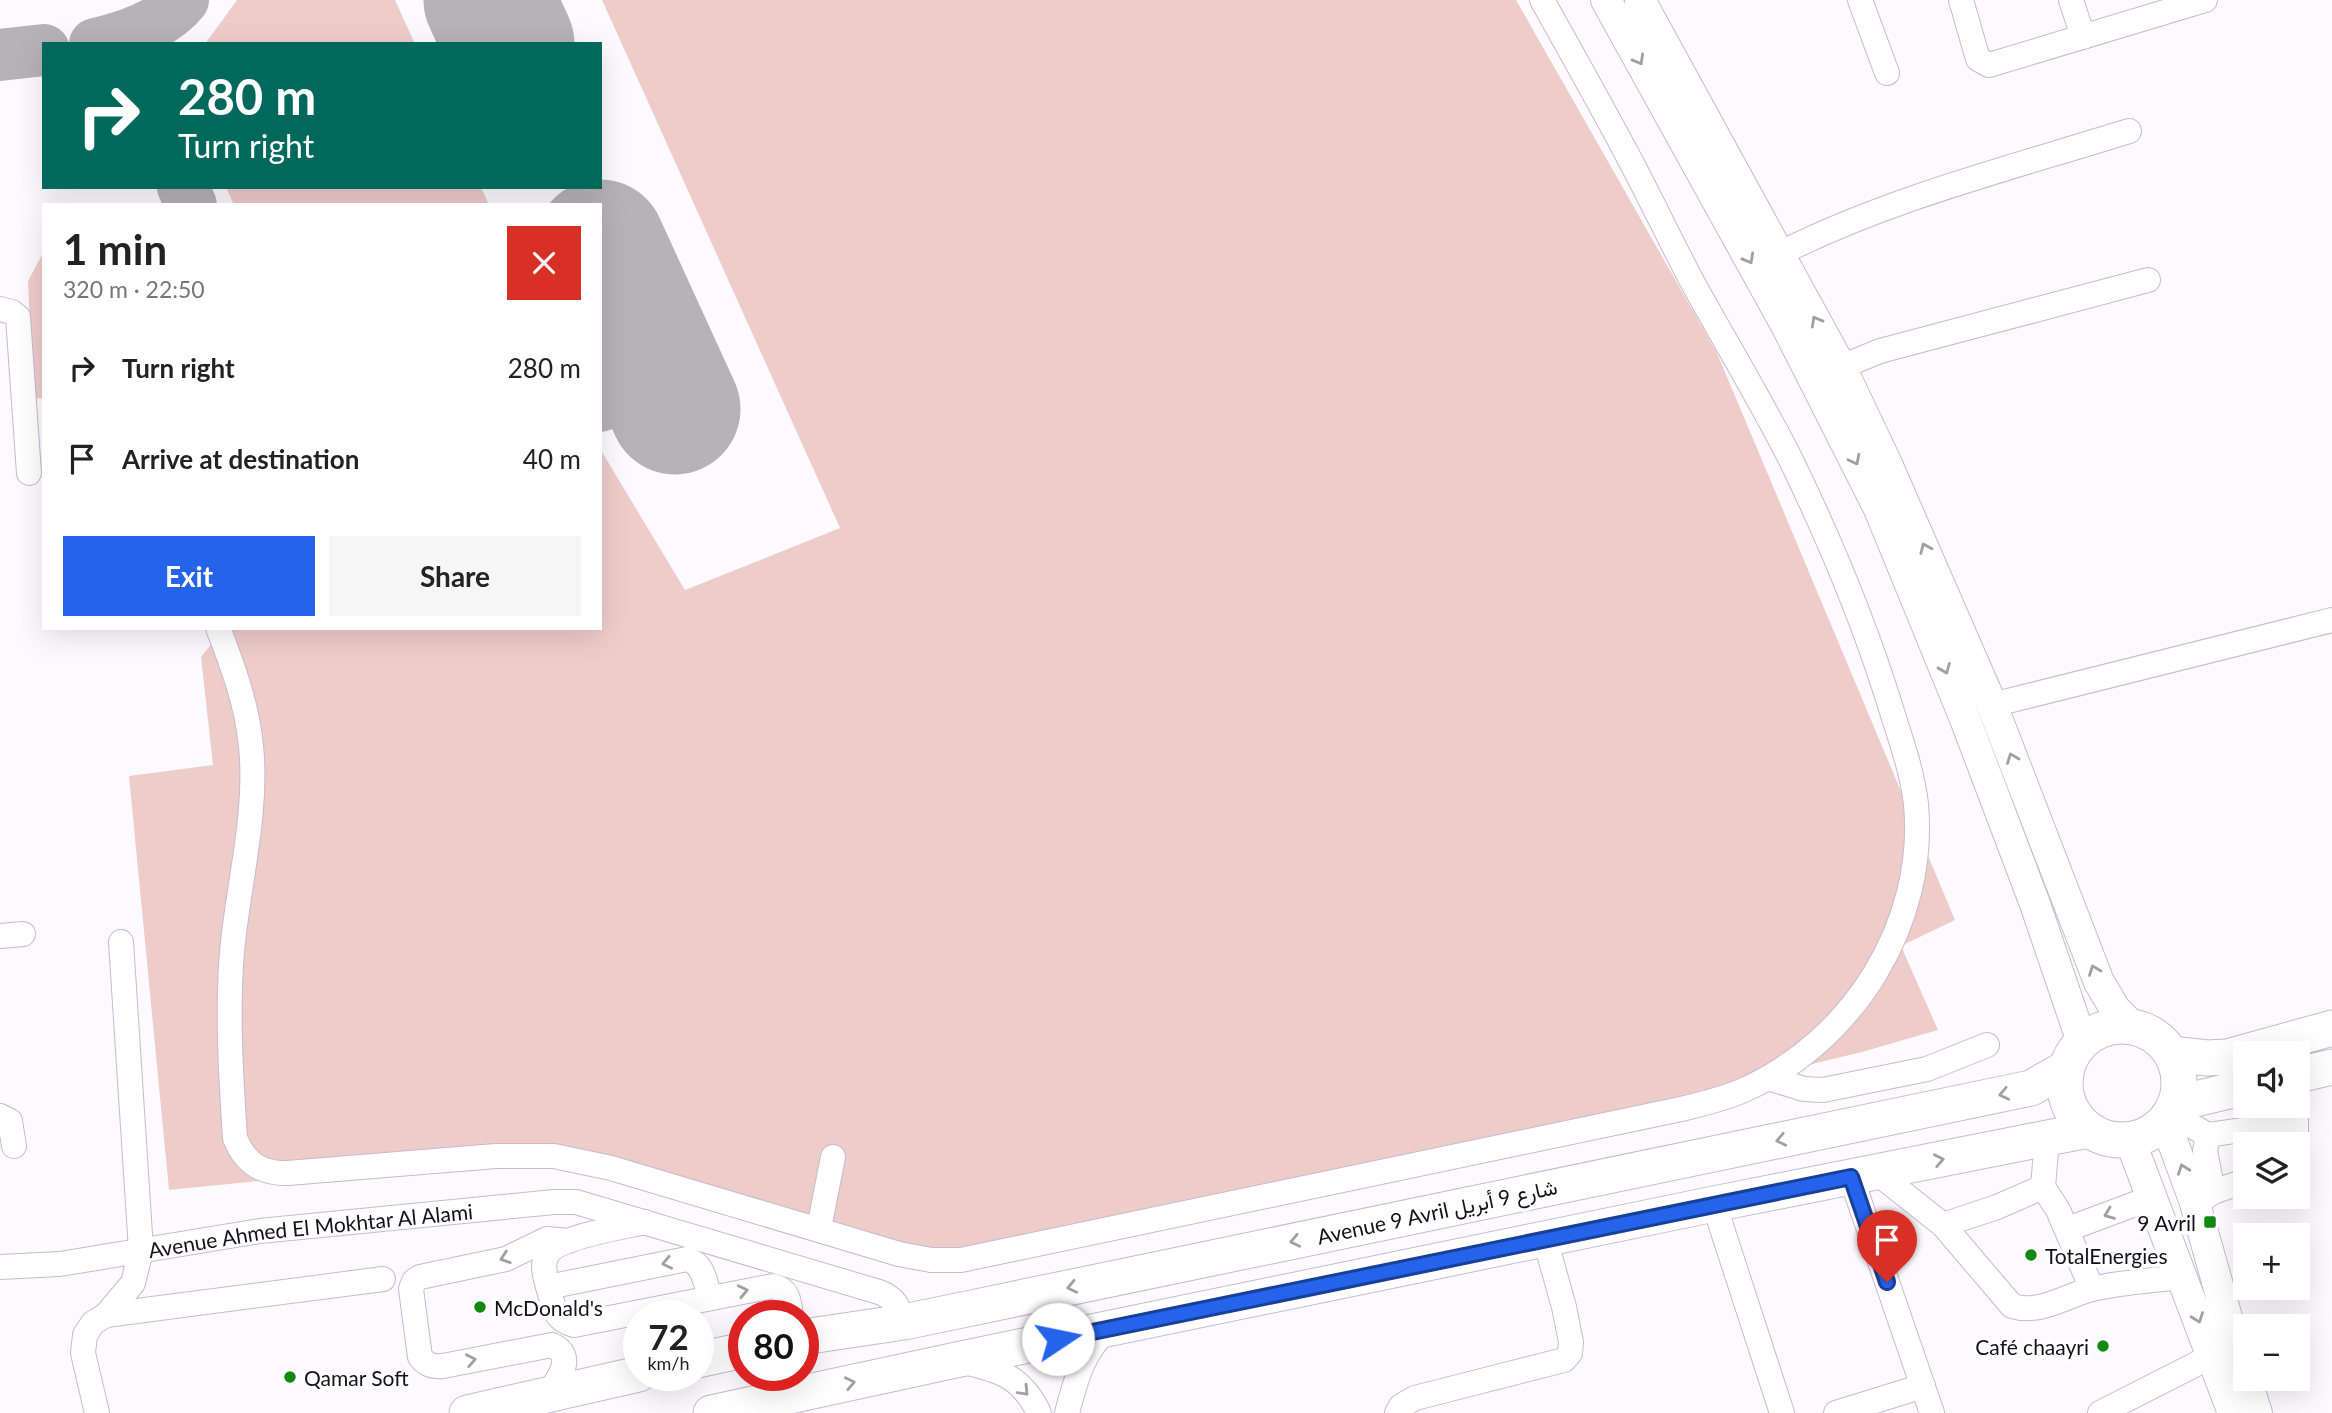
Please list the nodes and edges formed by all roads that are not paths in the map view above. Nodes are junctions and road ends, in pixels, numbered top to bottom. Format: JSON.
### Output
{"nodes":[{"id":1,"x":1542,"y":0,"type":"edge"},
{"id":2,"x":1606,"y":0,"type":"edge"},
{"id":3,"x":1640,"y":0,"type":"edge"},
{"id":4,"x":1860,"y":0,"type":"edge"},
{"id":5,"x":1961,"y":0,"type":"edge"},
{"id":6,"x":2071,"y":0,"type":"edge"},
{"id":7,"x":2205,"y":0,"type":"edge"},
{"id":8,"x":2083,"y":37,"type":"junction"},
{"id":9,"x":1887,"y":73,"type":"dead end"},
{"id":10,"x":2130,"y":131,"type":"dead end"},
{"id":11,"x":1779,"y":254,"type":"junction"},
{"id":12,"x":2148,"y":280,"type":"dead end"},
{"id":13,"x":0,"y":309,"type":"edge"},
{"id":14,"x":1841,"y":368,"type":"junction"},
{"id":15,"x":29,"y":473,"type":"dead end"},
{"id":16,"x":2332,"y":620,"type":"edge"},
{"id":17,"x":219,"y":630,"type":"edge"},
{"id":18,"x":1992,"y":705,"type":"junction"},
{"id":19,"x":121,"y":942,"type":"dead end"},
{"id":20,"x":2132,"y":1026,"type":"junction"},
{"id":21,"x":2332,"y":1028,"type":"edge"},
{"id":22,"x":1987,"y":1045,"type":"dead end"},
{"id":23,"x":2171,"y":1054,"type":"junction"},
{"id":24,"x":2074,"y":1055,"type":"junction"},
{"id":25,"x":2332,"y":1067,"type":"edge"},
{"id":26,"x":2310,"y":1072,"type":"edge"},
{"id":27,"x":1768,"y":1078,"type":"junction"},
{"id":28,"x":2233,"y":1091,"type":"edge"},
{"id":29,"x":2170,"y":1113,"type":"junction"},
{"id":30,"x":0,"y":1116,"type":"edge"},
{"id":31,"x":2296,"y":1124,"type":"edge"},
{"id":32,"x":2088,"y":1130,"type":"junction"},
{"id":33,"x":2208,"y":1135,"type":"junction"},
{"id":34,"x":2047,"y":1139,"type":"junction"},
{"id":35,"x":2130,"y":1140,"type":"junction"},
{"id":36,"x":14,"y":1146,"type":"dead end"},
{"id":37,"x":833,"y":1157,"type":"dead end"},
{"id":38,"x":1863,"y":1175,"type":"junction"},
{"id":39,"x":2233,"y":1186,"type":"edge"},
{"id":40,"x":2043,"y":1187,"type":"junction"},
{"id":41,"x":2151,"y":1198,"type":"junction"},
{"id":42,"x":2204,"y":1198,"type":"junction"},
{"id":43,"x":1714,"y":1204,"type":"junction"},
{"id":44,"x":646,"y":1221,"type":"junction"},
{"id":45,"x":1943,"y":1225,"type":"junction"},
{"id":46,"x":819,"y":1228,"type":"junction"},
{"id":47,"x":2068,"y":1229,"type":"junction"},
{"id":48,"x":1545,"y":1239,"type":"junction"},
{"id":49,"x":569,"y":1241,"type":"junction"},
{"id":50,"x":141,"y":1250,"type":"junction"},
{"id":51,"x":0,"y":1267,"type":"edge"},
{"id":52,"x":2183,"y":1277,"type":"junction"},
{"id":53,"x":383,"y":1279,"type":"dead end"},
{"id":54,"x":548,"y":1287,"type":"junction"},
{"id":55,"x":2092,"y":1289,"type":"junction"},
{"id":56,"x":710,"y":1298,"type":"junction"},
{"id":57,"x":788,"y":1300,"type":"edge"},
{"id":58,"x":106,"y":1315,"type":"junction"},
{"id":59,"x":904,"y":1322,"type":"junction"},
{"id":60,"x":1108,"y":1329,"type":"junction"},
{"id":61,"x":819,"y":1335,"type":"edge"},
{"id":62,"x":2233,"y":1337,"type":"edge"},
{"id":63,"x":2212,"y":1356,"type":"junction"},
{"id":64,"x":956,"y":1360,"type":"junction"},
{"id":65,"x":623,"y":1378,"type":"edge"},
{"id":66,"x":1923,"y":1386,"type":"junction"},
{"id":67,"x":2250,"y":1391,"type":"edge"},
{"id":68,"x":549,"y":1394,"type":"junction"},
{"id":69,"x":97,"y":1413,"type":"edge"},
{"id":70,"x":467,"y":1413,"type":"edge"},
{"id":71,"x":711,"y":1413,"type":"edge"},
{"id":72,"x":1039,"y":1413,"type":"edge"},
{"id":73,"x":1067,"y":1413,"type":"edge"},
{"id":74,"x":1397,"y":1413,"type":"edge"},
{"id":75,"x":1782,"y":1413,"type":"edge"},
{"id":76,"x":1836,"y":1413,"type":"edge"},
{"id":77,"x":1932,"y":1413,"type":"edge"},
{"id":78,"x":2100,"y":1413,"type":"edge"},
{"id":79,"x":2233,"y":1413,"type":"edge"},
{"id":80,"x":2257,"y":1413,"type":"edge"}],
"edges":[{"from":1,"to":27,"type":"street"},
{"from":2,"to":24,"type":"main road","one_way":true},
{"from":3,"to":11,"type":"main road"},
{"from":4,"to":9,"type":"street"},
{"from":5,"to":8,"type":"street"},
{"from":6,"to":8,"type":"street"},
{"from":7,"to":8,"type":"street"},
{"from":10,"to":11,"type":"street"},
{"from":14,"to":11,"type":"main road","one_way":true},
{"from":12,"to":14,"type":"street"},
{"from":13,"to":15,"type":"street"},
{"from":18,"to":14,"type":"main road","one_way":true},
{"from":16,"to":18,"type":"street"},
{"from":17,"to":46,"type":"street"},
{"from":20,"to":18,"type":"main road","one_way":true},
{"from":19,"to":50,"type":"street"},
{"from":20,"to":23,"type":"highway"},
{"from":20,"to":24,"type":"highway"},
{"from":21,"to":23,"type":"highway"},
{"from":22,"to":27,"type":"street"},
{"from":23,"to":29,"type":"highway"},
{"from":24,"to":32,"type":"highway"},
{"from":24,"to":59,"type":"highway","name":"Avenue 9 Avril شارع 9 أبريل","one_way":true},
{"from":25,"to":26,"type":"highway"},
{"from":27,"to":46,"type":"street"},
{"from":28,"to":29,"type":"highway"},
{"from":29,"to":33,"type":"street"},
{"from":29,"to":35,"type":"highway"},
{"from":42,"to":29,"type":"main road","one_way":true},
{"from":30,"to":36,"type":"street"},
{"from":31,"to":33,"type":"street"},
{"from":32,"to":34,"type":"highway"},
{"from":32,"to":35,"type":"highway"},
{"from":33,"to":42,"type":"street"},
{"from":38,"to":34,"type":"highway","one_way":true},
{"from":34,"to":40,"type":"street"},
{"from":35,"to":41,"type":"main road"},
{"from":37,"to":46,"type":"street"},
{"from":38,"to":43,"type":"highway"},
{"from":38,"to":45,"type":"street"},
{"from":38,"to":66,"type":"street"},
{"from":39,"to":42,"type":"street"},
{"from":40,"to":45,"type":"street"},
{"from":40,"to":47,"type":"street"},
{"from":41,"to":47,"type":"street","one_way":true},
{"from":41,"to":52,"type":"main road"},
{"from":42,"to":62,"type":"main road"},
{"from":43,"to":48,"type":"highway"},
{"from":43,"to":75,"type":"street"},
{"from":44,"to":49,"type":"street"},
{"from":44,"to":50,"type":"street","name":"Avenue Ahmed El Mokhtar Al Alami"},
{"from":44,"to":59,"type":"street","name":"Avenue Ahmed El Mokhtar Al Alami"},
{"from":45,"to":55,"type":"street"},
{"from":47,"to":55,"type":"street"},
{"from":48,"to":60,"type":"highway"},
{"from":48,"to":74,"type":"street"},
{"from":49,"to":54,"type":"street"},
{"from":49,"to":68,"type":"street","one_way":true},
{"from":50,"to":51,"type":"street","name":"Avenue Ahmed El Mokhtar Al Alami"},
{"from":50,"to":58,"type":"street"},
{"from":52,"to":55,"type":"street"},
{"from":52,"to":63,"type":"main road","one_way":true},
{"from":53,"to":58,"type":"street"},
{"from":54,"to":56,"type":"street"},
{"from":56,"to":54,"type":"street","one_way":true},
{"from":56,"to":57,"type":"street","one_way":true},
{"from":58,"to":69,"type":"street"},
{"from":59,"to":61,"type":"highway","name":"Avenue 9 Avril شارع 9 أبريل"},
{"from":60,"to":64,"type":"highway"},
{"from":60,"to":73,"type":"street"},
{"from":63,"to":78,"type":"street"},
{"from":63,"to":79,"type":"main road"},
{"from":71,"to":64,"type":"highway","one_way":true},
{"from":64,"to":72,"type":"street","one_way":true},
{"from":65,"to":68,"type":"highway"},
{"from":66,"to":76,"type":"street"},
{"from":66,"to":77,"type":"street"},
{"from":67,"to":80,"type":"main road"},
{"from":68,"to":70,"type":"highway"}]}
